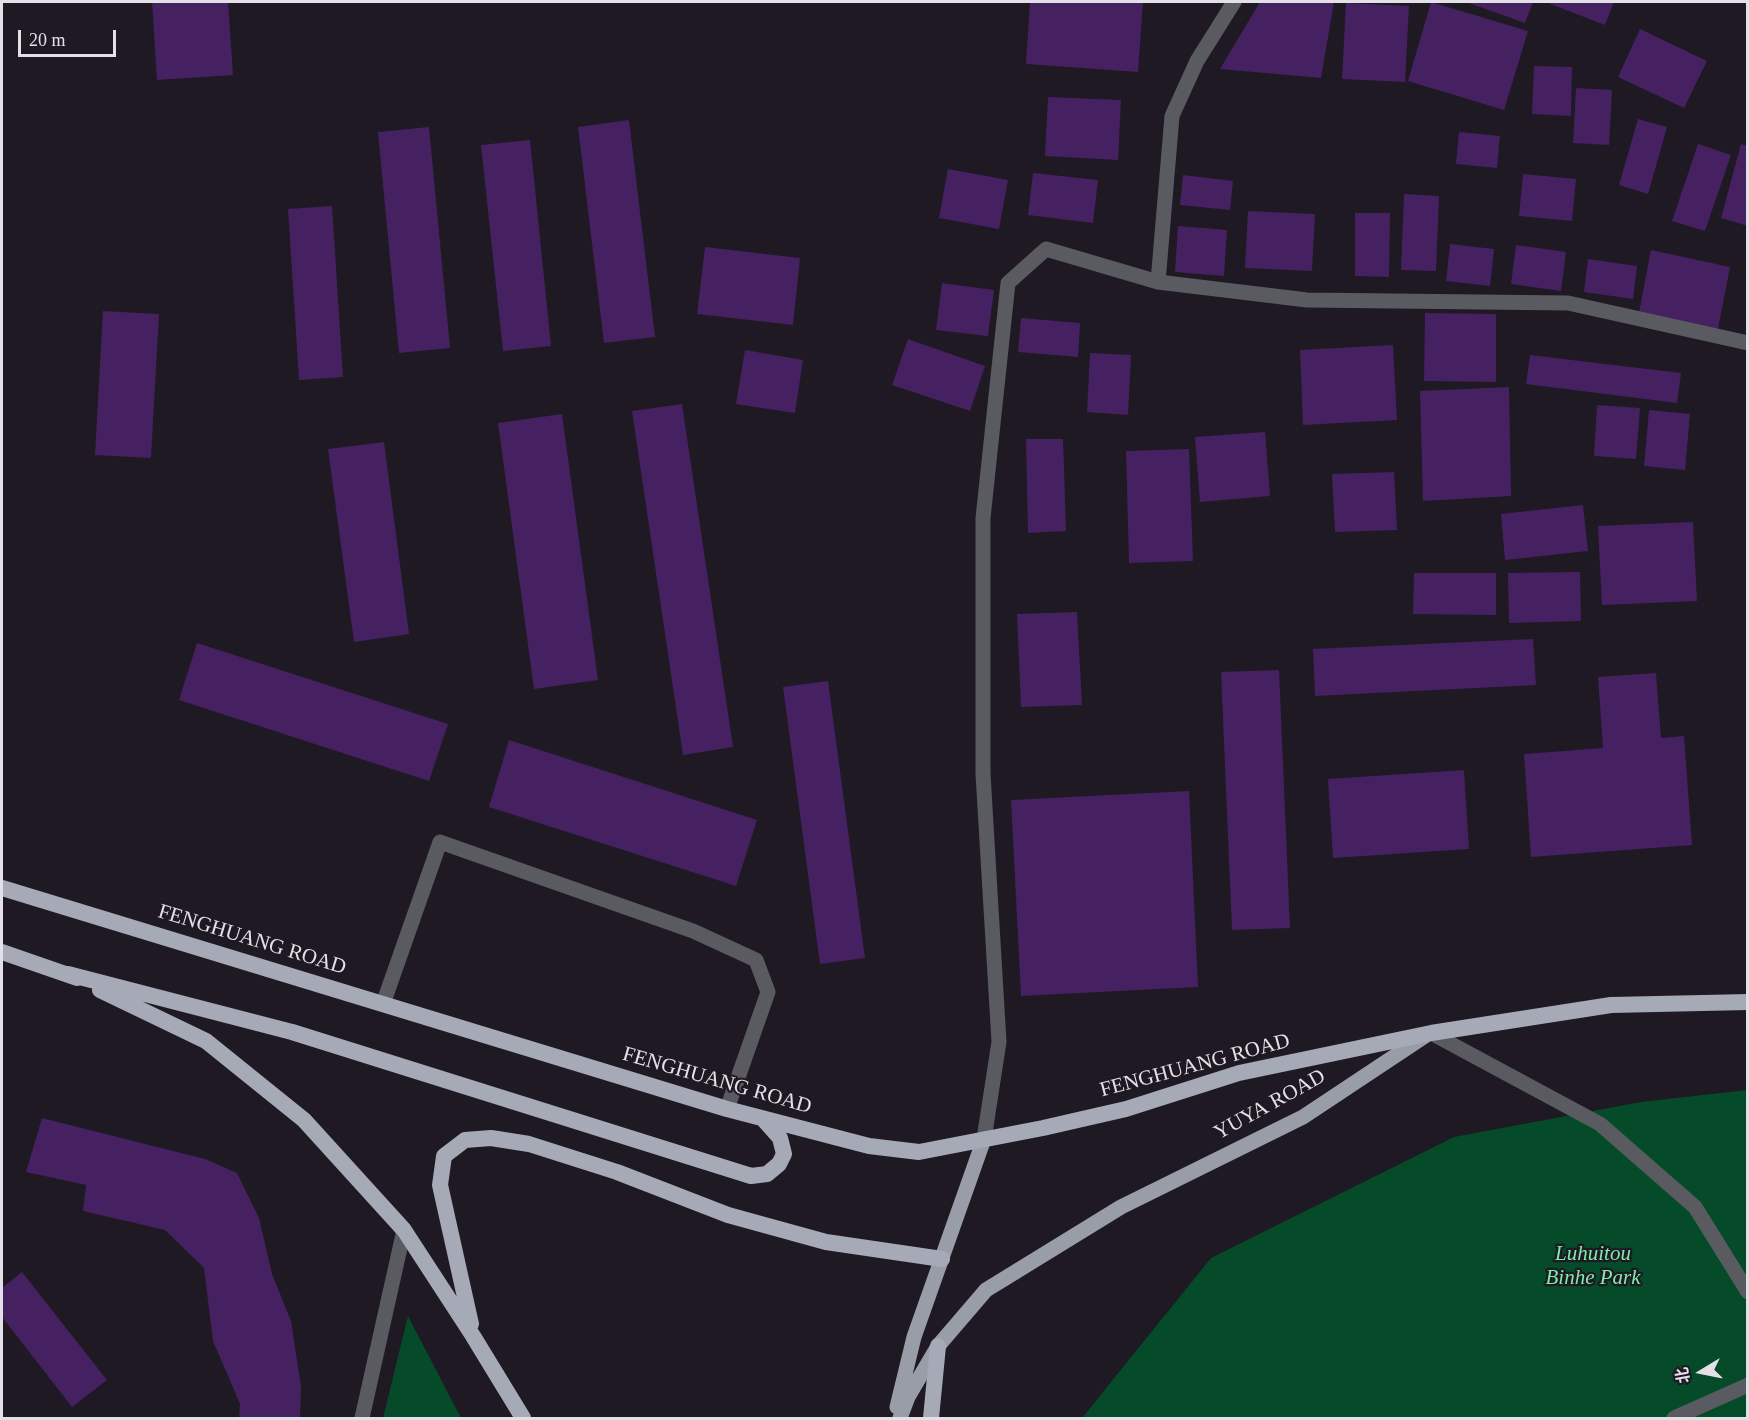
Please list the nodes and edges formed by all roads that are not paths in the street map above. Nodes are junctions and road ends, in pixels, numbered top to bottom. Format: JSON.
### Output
{"nodes":[{"id":1,"x":1234,"y":2,"type":"edge"},
{"id":2,"x":1158,"y":282,"type":"junction"},
{"id":3,"x":1748,"y":343,"type":"edge"},
{"id":4,"x":2,"y":888,"type":"edge"},
{"id":5,"x":2,"y":952,"type":"edge"},
{"id":6,"x":68,"y":974,"type":"junction"},
{"id":7,"x":1748,"y":1002,"type":"edge"},
{"id":8,"x":382,"y":1004,"type":"junction"},
{"id":9,"x":1431,"y":1033,"type":"junction"},
{"id":10,"x":727,"y":1109,"type":"junction"},
{"id":11,"x":763,"y":1119,"type":"junction"},
{"id":12,"x":984,"y":1139,"type":"junction"},
{"id":13,"x":404,"y":1230,"type":"junction"},
{"id":14,"x":942,"y":1259,"type":"junction"},
{"id":15,"x":1748,"y":1292,"type":"edge"},
{"id":16,"x":473,"y":1336,"type":"junction"},
{"id":17,"x":938,"y":1346,"type":"junction"},
{"id":18,"x":1748,"y":1385,"type":"edge"},
{"id":19,"x":362,"y":1419,"type":"edge"},
{"id":20,"x":523,"y":1419,"type":"edge"},
{"id":21,"x":894,"y":1419,"type":"edge"},
{"id":22,"x":900,"y":1419,"type":"edge"},
{"id":23,"x":931,"y":1419,"type":"edge"},
{"id":24,"x":1674,"y":1419,"type":"edge"}],
"edges":[{"from":1,"to":2,"type":"street"},
{"from":2,"to":3,"type":"street"},
{"from":2,"to":12,"type":"street"},
{"from":4,"to":8,"type":"highway","name":"FENGHUANG ROAD"},
{"from":5,"to":6,"type":"highway"},
{"from":6,"to":11,"type":"highway"},
{"from":6,"to":13,"type":"highway"},
{"from":7,"to":9,"type":"highway","name":"YUYA ROAD"},
{"from":8,"to":10,"type":"highway","name":"FENGHUANG ROAD"},
{"from":8,"to":10,"type":"street"},
{"from":9,"to":12,"type":"highway","name":"FENGHUANG ROAD"},
{"from":9,"to":15,"type":"street"},
{"from":9,"to":17,"type":"main road","name":"YUYA ROAD"},
{"from":10,"to":11,"type":"highway","name":"FENGHUANG ROAD"},
{"from":11,"to":12,"type":"highway","name":"FENGHUANG ROAD"},
{"from":12,"to":14,"type":"main road"},
{"from":13,"to":16,"type":"highway"},
{"from":13,"to":19,"type":"street"},
{"from":14,"to":16,"type":"highway"},
{"from":14,"to":21,"type":"main road"},
{"from":16,"to":20,"type":"highway"},
{"from":17,"to":22,"type":"main road","name":"YUYA ROAD"},
{"from":17,"to":23,"type":"highway"},
{"from":18,"to":24,"type":"street"}]}
